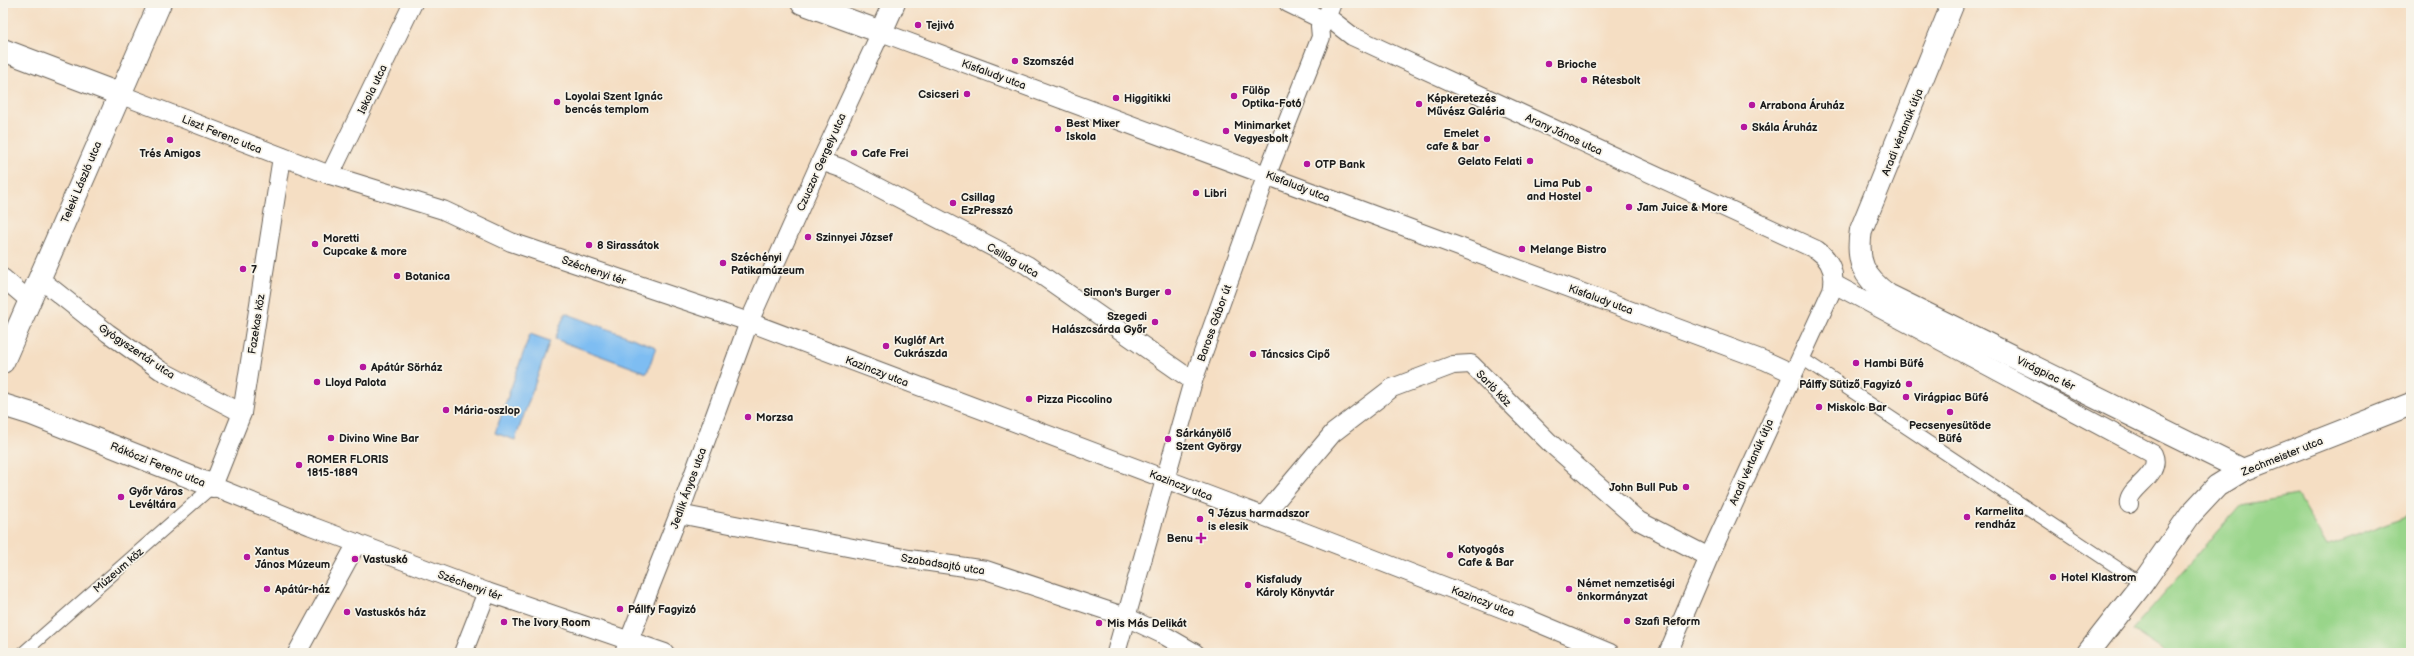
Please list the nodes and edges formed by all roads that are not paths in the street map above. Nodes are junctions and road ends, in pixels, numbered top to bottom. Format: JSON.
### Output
{"nodes":[{"id":1,"x":160,"y":3,"type":"edge"},
{"id":2,"x":413,"y":3,"type":"edge"},
{"id":3,"x":802,"y":3,"type":"edge"},
{"id":4,"x":894,"y":3,"type":"edge"},
{"id":5,"x":1288,"y":3,"type":"edge"},
{"id":6,"x":1332,"y":3,"type":"edge"},
{"id":7,"x":1953,"y":3,"type":"edge"},
{"id":8,"x":1325,"y":21,"type":"junction"},
{"id":9,"x":882,"y":32,"type":"junction"},
{"id":10,"x":3,"y":50,"type":"edge"},
{"id":11,"x":119,"y":94,"type":"junction"},
{"id":12,"x":282,"y":158,"type":"junction"},
{"id":13,"x":821,"y":161,"type":"junction"},
{"id":14,"x":1267,"y":174,"type":"junction"},
{"id":15,"x":330,"y":175,"type":"junction"},
{"id":16,"x":443,"y":210,"type":"joint"},
{"id":17,"x":1861,"y":263,"type":"joint"},
{"id":18,"x":3,"y":278,"type":"edge"},
{"id":19,"x":1834,"y":278,"type":"junction"},
{"id":20,"x":40,"y":279,"type":"junction"},
{"id":21,"x":30,"y":301,"type":"junction"},
{"id":22,"x":749,"y":322,"type":"junction"},
{"id":23,"x":3,"y":362,"type":"edge"},
{"id":24,"x":1796,"y":365,"type":"junction"},
{"id":25,"x":1193,"y":381,"type":"junction"},
{"id":26,"x":2411,"y":404,"type":"edge"},
{"id":27,"x":3,"y":405,"type":"edge"},
{"id":28,"x":242,"y":413,"type":"junction"},
{"id":29,"x":2243,"y":470,"type":"junction"},
{"id":30,"x":1164,"y":478,"type":"junction"},
{"id":31,"x":213,"y":486,"type":"junction"},
{"id":32,"x":2130,"y":504,"type":"dead end"},
{"id":33,"x":679,"y":514,"type":"junction"},
{"id":34,"x":1263,"y":516,"type":"junction"},
{"id":35,"x":311,"y":526,"type":"joint"},
{"id":36,"x":357,"y":543,"type":"junction"},
{"id":37,"x":1708,"y":557,"type":"junction"},
{"id":38,"x":2142,"y":584,"type":"junction"},
{"id":39,"x":487,"y":592,"type":"junction"},
{"id":40,"x":1126,"y":617,"type":"junction"},
{"id":41,"x":627,"y":647,"type":"edge"},
{"id":42,"x":23,"y":653,"type":"edge"},
{"id":43,"x":297,"y":653,"type":"edge"},
{"id":44,"x":463,"y":653,"type":"edge"},
{"id":45,"x":665,"y":653,"type":"edge"},
{"id":46,"x":1116,"y":653,"type":"edge"},
{"id":47,"x":1195,"y":653,"type":"edge"},
{"id":48,"x":1610,"y":653,"type":"edge"},
{"id":49,"x":1668,"y":653,"type":"edge"},
{"id":50,"x":2088,"y":653,"type":"edge"}],
"edges":[{"from":1,"to":11,"type":"street","name":"Teleki László utca"},
{"from":2,"to":15,"type":"street","name":"Iskola utca"},
{"from":3,"to":9,"type":"street","name":"Kisfaludy utca"},
{"from":4,"to":9,"type":"street","name":"Czuczor Gergely utca"},
{"from":5,"to":8,"type":"street","name":"Arany János utca"},
{"from":6,"to":8,"type":"street","name":"Baross Gábor út"},
{"from":7,"to":17,"type":"street","name":"Aradi vértanúk útja"},
{"from":8,"to":14,"type":"street","name":"Baross Gábor út"},
{"from":8,"to":19,"type":"street","name":"Arany János utca"},
{"from":9,"to":13,"type":"street","name":"Czuczor Gergely utca"},
{"from":9,"to":14,"type":"street","name":"Kisfaludy utca"},
{"from":10,"to":11,"type":"street","name":"Liszt Ferenc utca"},
{"from":11,"to":12,"type":"street","name":"Liszt Ferenc utca"},
{"from":11,"to":20,"type":"street","name":"Teleki László utca"},
{"from":12,"to":15,"type":"street","name":"Liszt Ferenc utca"},
{"from":12,"to":28,"type":"street","name":"Fazekas köz"},
{"from":13,"to":22,"type":"street","name":"Czuczor Gergely utca"},
{"from":13,"to":25,"type":"street","name":"Csillag utca"},
{"from":14,"to":24,"type":"street","name":"Kisfaludy utca"},
{"from":14,"to":25,"type":"street","name":"Baross Gábor út"},
{"from":15,"to":16,"type":"street","name":"Liszt Ferenc utca"},
{"from":16,"to":22,"type":"street","name":"Széchenyi tér"},
{"from":17,"to":29,"type":"street","name":"Virágpiac tér"},
{"from":18,"to":21,"type":"street"},
{"from":19,"to":24,"type":"street","name":"Aradi vértanúk útja"},
{"from":19,"to":32,"type":"street"},
{"from":20,"to":21,"type":"street","name":"Teleki László utca"},
{"from":20,"to":28,"type":"street","name":"Gyógyszertár utca"},
{"from":21,"to":23,"type":"street","name":"Teleki László utca"},
{"from":22,"to":30,"type":"street","name":"Kazinczy utca"},
{"from":22,"to":33,"type":"street","name":"Jedlik Ányos utca"},
{"from":24,"to":37,"type":"street","name":"Aradi vértanúk útja"},
{"from":24,"to":38,"type":"lane"},
{"from":25,"to":30,"type":"street","name":"Baross Gábor út"},
{"from":26,"to":29,"type":"street","name":"Zechmeister utca"},
{"from":27,"to":31,"type":"street","name":"Rákóczi Ferenc utca"},
{"from":28,"to":31,"type":"street","name":"Fazekas köz"},
{"from":29,"to":38,"type":"street","name":"Zechmeister utca"},
{"from":30,"to":34,"type":"street","name":"Kazinczy utca"},
{"from":30,"to":40,"type":"street","name":"Baross Gábor út"},
{"from":31,"to":35,"type":"street","name":"Rákóczi Ferenc utca"},
{"from":31,"to":42,"type":"lane","name":"Múzeum köz"},
{"from":33,"to":40,"type":"street","name":"Szabadsajtó utca"},
{"from":33,"to":41,"type":"street","name":"Jedlik Ányos utca"},
{"from":34,"to":37,"type":"street","name":"Sarló köz"},
{"from":34,"to":48,"type":"street","name":"Kazinczy utca"},
{"from":35,"to":36,"type":"street","name":"Széchenyi tér"},
{"from":36,"to":39,"type":"street","name":"Széchenyi tér"},
{"from":36,"to":43,"type":"street"},
{"from":37,"to":49,"type":"street","name":"Aradi vértanúk útja"},
{"from":38,"to":50,"type":"street","name":"Zechmeister utca"},
{"from":39,"to":41,"type":"street","name":"Széchenyi tér"},
{"from":39,"to":44,"type":"street"},
{"from":40,"to":46,"type":"street","name":"Baross Gábor út"},
{"from":40,"to":47,"type":"street","name":"Szabadsajtó utca"},
{"from":41,"to":45,"type":"street","name":"Széchenyi tér"}]}
